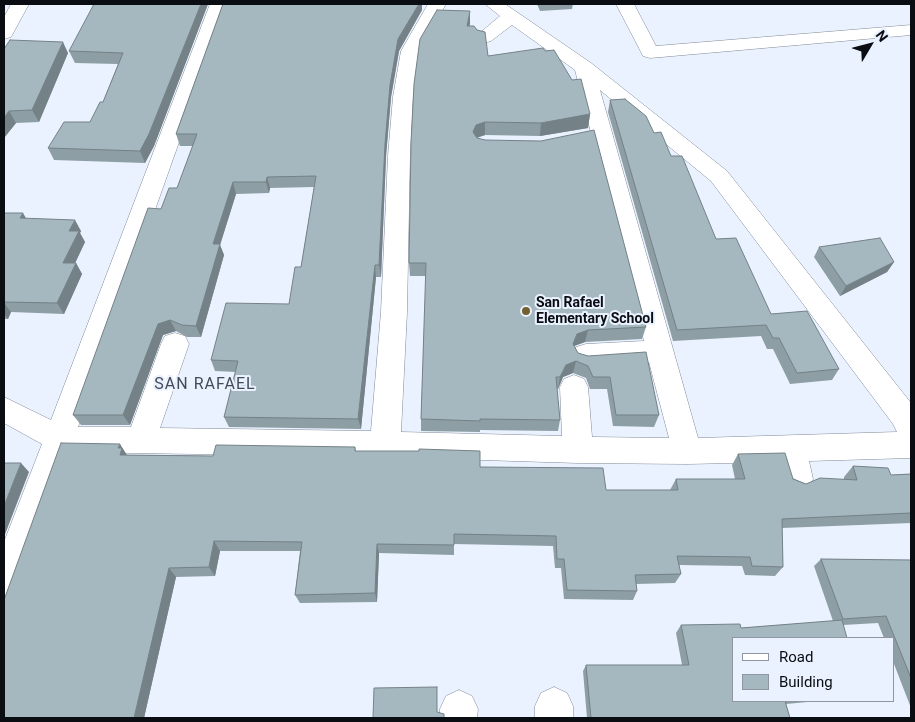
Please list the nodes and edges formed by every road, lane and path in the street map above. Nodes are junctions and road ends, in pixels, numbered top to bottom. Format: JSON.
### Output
{"nodes":[{"id":1,"x":219,"y":4,"type":"edge"},
{"id":2,"x":437,"y":4,"type":"edge"},
{"id":3,"x":625,"y":4,"type":"edge"},
{"id":4,"x":13,"y":8,"type":"edge"},
{"id":5,"x":502,"y":10,"type":"edge"},
{"id":6,"x":911,"y":30,"type":"edge"},
{"id":7,"x":4,"y":32,"type":"edge"},
{"id":8,"x":484,"y":37,"type":"edge"},
{"id":9,"x":584,"y":68,"type":"junction"},
{"id":10,"x":175,"y":344,"type":"dead end"},
{"id":11,"x":661,"y":351,"type":"junction"},
{"id":12,"x":586,"y":355,"type":"edge"},
{"id":13,"x":574,"y":387,"type":"dead end"},
{"id":14,"x":4,"y":409,"type":"edge"},
{"id":15,"x":910,"y":427,"type":"edge"},
{"id":16,"x":60,"y":439,"type":"junction"},
{"id":17,"x":140,"y":440,"type":"junction"},
{"id":18,"x":385,"y":444,"type":"junction"},
{"id":19,"x":791,"y":448,"type":"junction"},
{"id":20,"x":578,"y":450,"type":"junction"},
{"id":21,"x":687,"y":451,"type":"junction"},
{"id":22,"x":798,"y":479,"type":"edge"},
{"id":23,"x":4,"y":585,"type":"edge"}],
"edges":[{"from":1,"to":16,"type":"street"},
{"from":2,"to":18,"type":"street"},
{"from":3,"to":6,"type":"street"},
{"from":4,"to":7,"type":"street"},
{"from":5,"to":8,"type":"street"},
{"from":5,"to":9,"type":"street"},
{"from":9,"to":11,"type":"street"},
{"from":9,"to":15,"type":"street"},
{"from":10,"to":17,"type":"street"},
{"from":11,"to":12,"type":"street"},
{"from":11,"to":21,"type":"street"},
{"from":13,"to":20,"type":"street"},
{"from":14,"to":16,"type":"street"},
{"from":15,"to":19,"type":"street"},
{"from":16,"to":17,"type":"street"},
{"from":16,"to":23,"type":"street"},
{"from":17,"to":18,"type":"street"},
{"from":18,"to":20,"type":"street"},
{"from":19,"to":21,"type":"street"},
{"from":19,"to":22,"type":"street"},
{"from":20,"to":21,"type":"street"}]}
